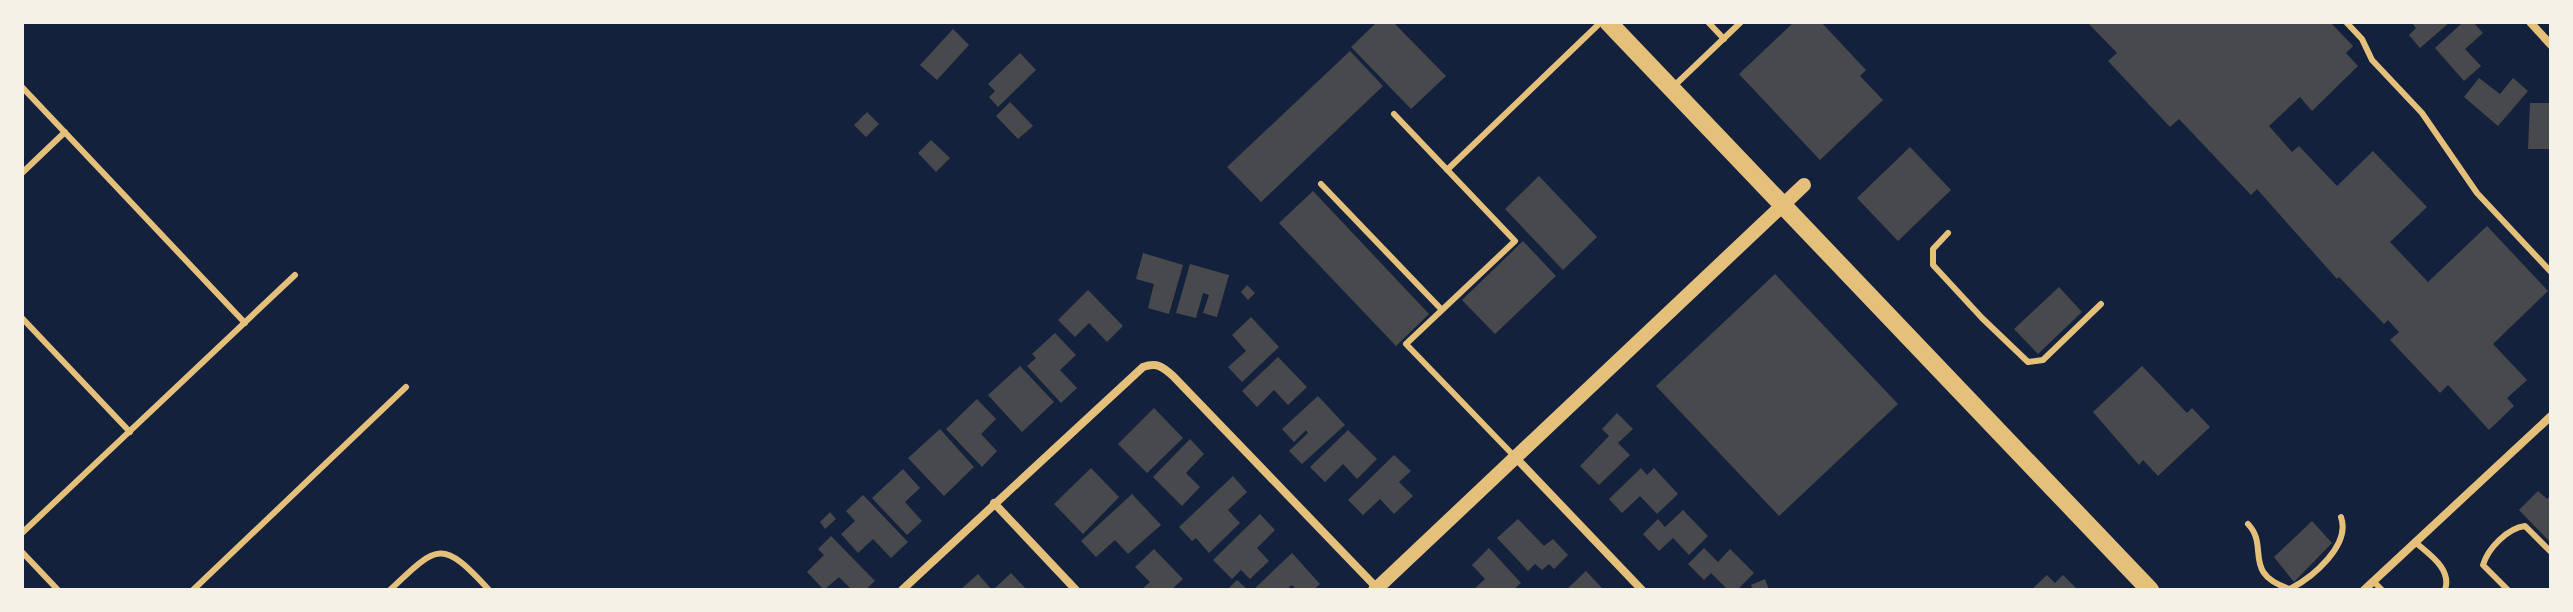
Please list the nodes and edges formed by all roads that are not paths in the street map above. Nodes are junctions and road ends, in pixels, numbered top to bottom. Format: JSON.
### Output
{"nodes":[{"id":1,"x":1601,"y":22,"type":"edge"},
{"id":2,"x":1608,"y":22,"type":"edge"},
{"id":3,"x":1708,"y":22,"type":"edge"},
{"id":4,"x":1741,"y":22,"type":"edge"},
{"id":5,"x":2346,"y":22,"type":"edge"},
{"id":6,"x":2530,"y":22,"type":"edge"},
{"id":7,"x":1724,"y":39,"type":"junction"},
{"id":8,"x":2551,"y":45,"type":"edge"},
{"id":9,"x":22,"y":87,"type":"edge"},
{"id":10,"x":1671,"y":88,"type":"junction"},
{"id":11,"x":1394,"y":114,"type":"dead end"},
{"id":12,"x":65,"y":132,"type":"junction"},
{"id":13,"x":1447,"y":170,"type":"junction"},
{"id":14,"x":22,"y":173,"type":"edge"},
{"id":15,"x":1321,"y":184,"type":"dead end"},
{"id":16,"x":1804,"y":185,"type":"dead end"},
{"id":17,"x":1783,"y":205,"type":"junction"},
{"id":18,"x":1948,"y":233,"type":"dead end"},
{"id":19,"x":2551,"y":272,"type":"edge"},
{"id":20,"x":295,"y":275,"type":"dead end"},
{"id":21,"x":2101,"y":304,"type":"dead end"},
{"id":22,"x":1442,"y":310,"type":"junction"},
{"id":23,"x":22,"y":318,"type":"edge"},
{"id":24,"x":245,"y":323,"type":"junction"},
{"id":25,"x":406,"y":387,"type":"dead end"},
{"id":26,"x":2550,"y":419,"type":"edge"},
{"id":27,"x":130,"y":432,"type":"junction"},
{"id":28,"x":1516,"y":458,"type":"junction"},
{"id":29,"x":994,"y":503,"type":"junction"},
{"id":30,"x":2341,"y":517,"type":"dead end"},
{"id":31,"x":2248,"y":524,"type":"dead end"},
{"id":32,"x":22,"y":533,"type":"edge"},
{"id":33,"x":2415,"y":542,"type":"junction"},
{"id":34,"x":22,"y":552,"type":"edge"},
{"id":35,"x":2551,"y":552,"type":"edge"},
{"id":36,"x":2373,"y":581,"type":"junction"},
{"id":37,"x":1376,"y":589,"type":"edge"},
{"id":38,"x":58,"y":590,"type":"edge"},
{"id":39,"x":193,"y":590,"type":"edge"},
{"id":40,"x":390,"y":590,"type":"edge"},
{"id":41,"x":489,"y":590,"type":"edge"},
{"id":42,"x":902,"y":590,"type":"edge"},
{"id":43,"x":1076,"y":590,"type":"edge"},
{"id":44,"x":1642,"y":590,"type":"edge"},
{"id":45,"x":2150,"y":590,"type":"edge"},
{"id":46,"x":2364,"y":590,"type":"edge"},
{"id":47,"x":2382,"y":590,"type":"edge"},
{"id":48,"x":2445,"y":590,"type":"edge"},
{"id":49,"x":2508,"y":590,"type":"edge"}],
"edges":[{"from":1,"to":13,"type":"lane"},
{"from":2,"to":10,"type":"main road"},
{"from":3,"to":7,"type":"lane"},
{"from":4,"to":7,"type":"lane"},
{"from":5,"to":19,"type":"lane"},
{"from":6,"to":8,"type":"street"},
{"from":7,"to":10,"type":"lane"},
{"from":9,"to":12,"type":"lane"},
{"from":10,"to":17,"type":"main road"},
{"from":11,"to":13,"type":"lane"},
{"from":12,"to":14,"type":"lane"},
{"from":12,"to":24,"type":"lane"},
{"from":13,"to":22,"type":"lane"},
{"from":15,"to":22,"type":"lane"},
{"from":16,"to":17,"type":"street"},
{"from":17,"to":28,"type":"street"},
{"from":17,"to":45,"type":"main road"},
{"from":18,"to":21,"type":"lane"},
{"from":20,"to":24,"type":"lane"},
{"from":22,"to":28,"type":"lane"},
{"from":23,"to":27,"type":"lane"},
{"from":24,"to":27,"type":"lane"},
{"from":25,"to":39,"type":"lane"},
{"from":26,"to":33,"type":"street"},
{"from":27,"to":32,"type":"lane"},
{"from":28,"to":37,"type":"street"},
{"from":28,"to":44,"type":"street"},
{"from":29,"to":37,"type":"street"},
{"from":29,"to":42,"type":"street"},
{"from":29,"to":43,"type":"street"},
{"from":30,"to":31,"type":"lane"},
{"from":33,"to":36,"type":"street"},
{"from":33,"to":48,"type":"lane"},
{"from":34,"to":38,"type":"lane"},
{"from":35,"to":49,"type":"lane"},
{"from":36,"to":46,"type":"street"},
{"from":36,"to":47,"type":"lane"},
{"from":40,"to":41,"type":"lane"}]}
